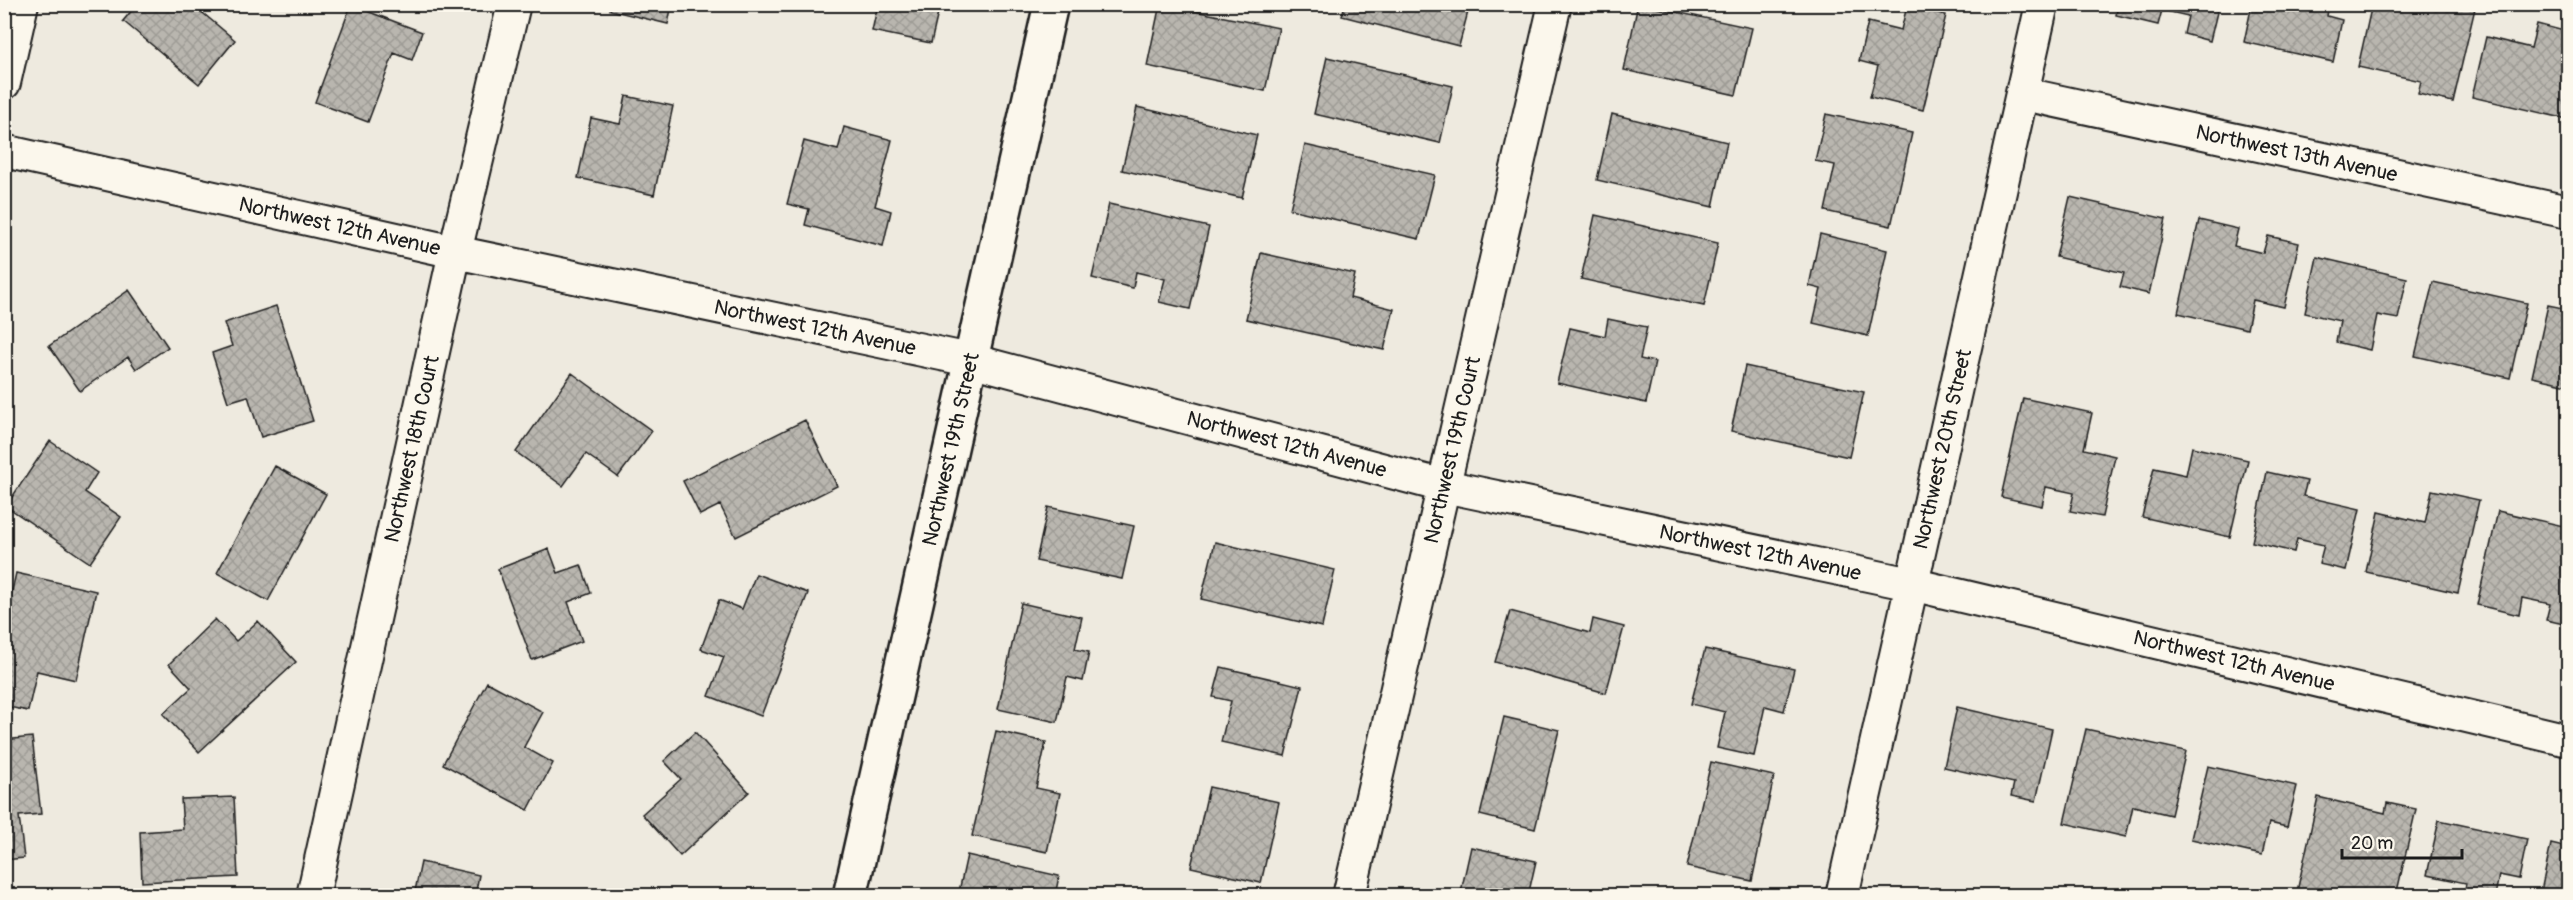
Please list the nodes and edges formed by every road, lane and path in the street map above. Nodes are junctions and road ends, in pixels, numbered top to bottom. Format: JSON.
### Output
{"nodes":[{"id":1,"x":22,"y":4,"type":"edge"},
{"id":2,"x":514,"y":4,"type":"edge"},
{"id":3,"x":1051,"y":4,"type":"edge"},
{"id":4,"x":1554,"y":4,"type":"edge"},
{"id":5,"x":2042,"y":4,"type":"edge"},
{"id":6,"x":4,"y":83,"type":"edge"},
{"id":7,"x":2024,"y":94,"type":"junction"},
{"id":8,"x":4,"y":151,"type":"edge"},
{"id":9,"x":2568,"y":212,"type":"edge"},
{"id":10,"x":455,"y":252,"type":"junction"},
{"id":11,"x":970,"y":360,"type":"junction"},
{"id":12,"x":1444,"y":486,"type":"junction"},
{"id":13,"x":1911,"y":584,"type":"junction"},
{"id":14,"x":2568,"y":740,"type":"edge"},
{"id":15,"x":313,"y":896,"type":"edge"},
{"id":16,"x":850,"y":896,"type":"edge"},
{"id":17,"x":1349,"y":896,"type":"edge"},
{"id":18,"x":1842,"y":896,"type":"edge"}],
"edges":[{"from":1,"to":6,"type":"street"},
{"from":2,"to":10,"type":"street","name":"Northwest 18th Court"},
{"from":3,"to":11,"type":"street","name":"Northwest 19th Street"},
{"from":4,"to":12,"type":"street","name":"Northwest 19th Court"},
{"from":5,"to":7,"type":"street","name":"Northwest 20th Street"},
{"from":7,"to":9,"type":"street","name":"Northwest 13th Avenue"},
{"from":7,"to":13,"type":"street","name":"Northwest 20th Street"},
{"from":8,"to":10,"type":"street","name":"Northwest 12th Avenue"},
{"from":10,"to":11,"type":"street","name":"Northwest 12th Avenue"},
{"from":10,"to":15,"type":"street","name":"Northwest 18th Court"},
{"from":11,"to":12,"type":"street","name":"Northwest 12th Avenue"},
{"from":11,"to":16,"type":"street","name":"Northwest 19th Street"},
{"from":12,"to":13,"type":"street","name":"Northwest 12th Avenue"},
{"from":12,"to":17,"type":"street","name":"Northwest 19th Court"},
{"from":13,"to":14,"type":"street","name":"Northwest 12th Avenue"},
{"from":13,"to":18,"type":"street","name":"Northwest 20th Street"}]}
